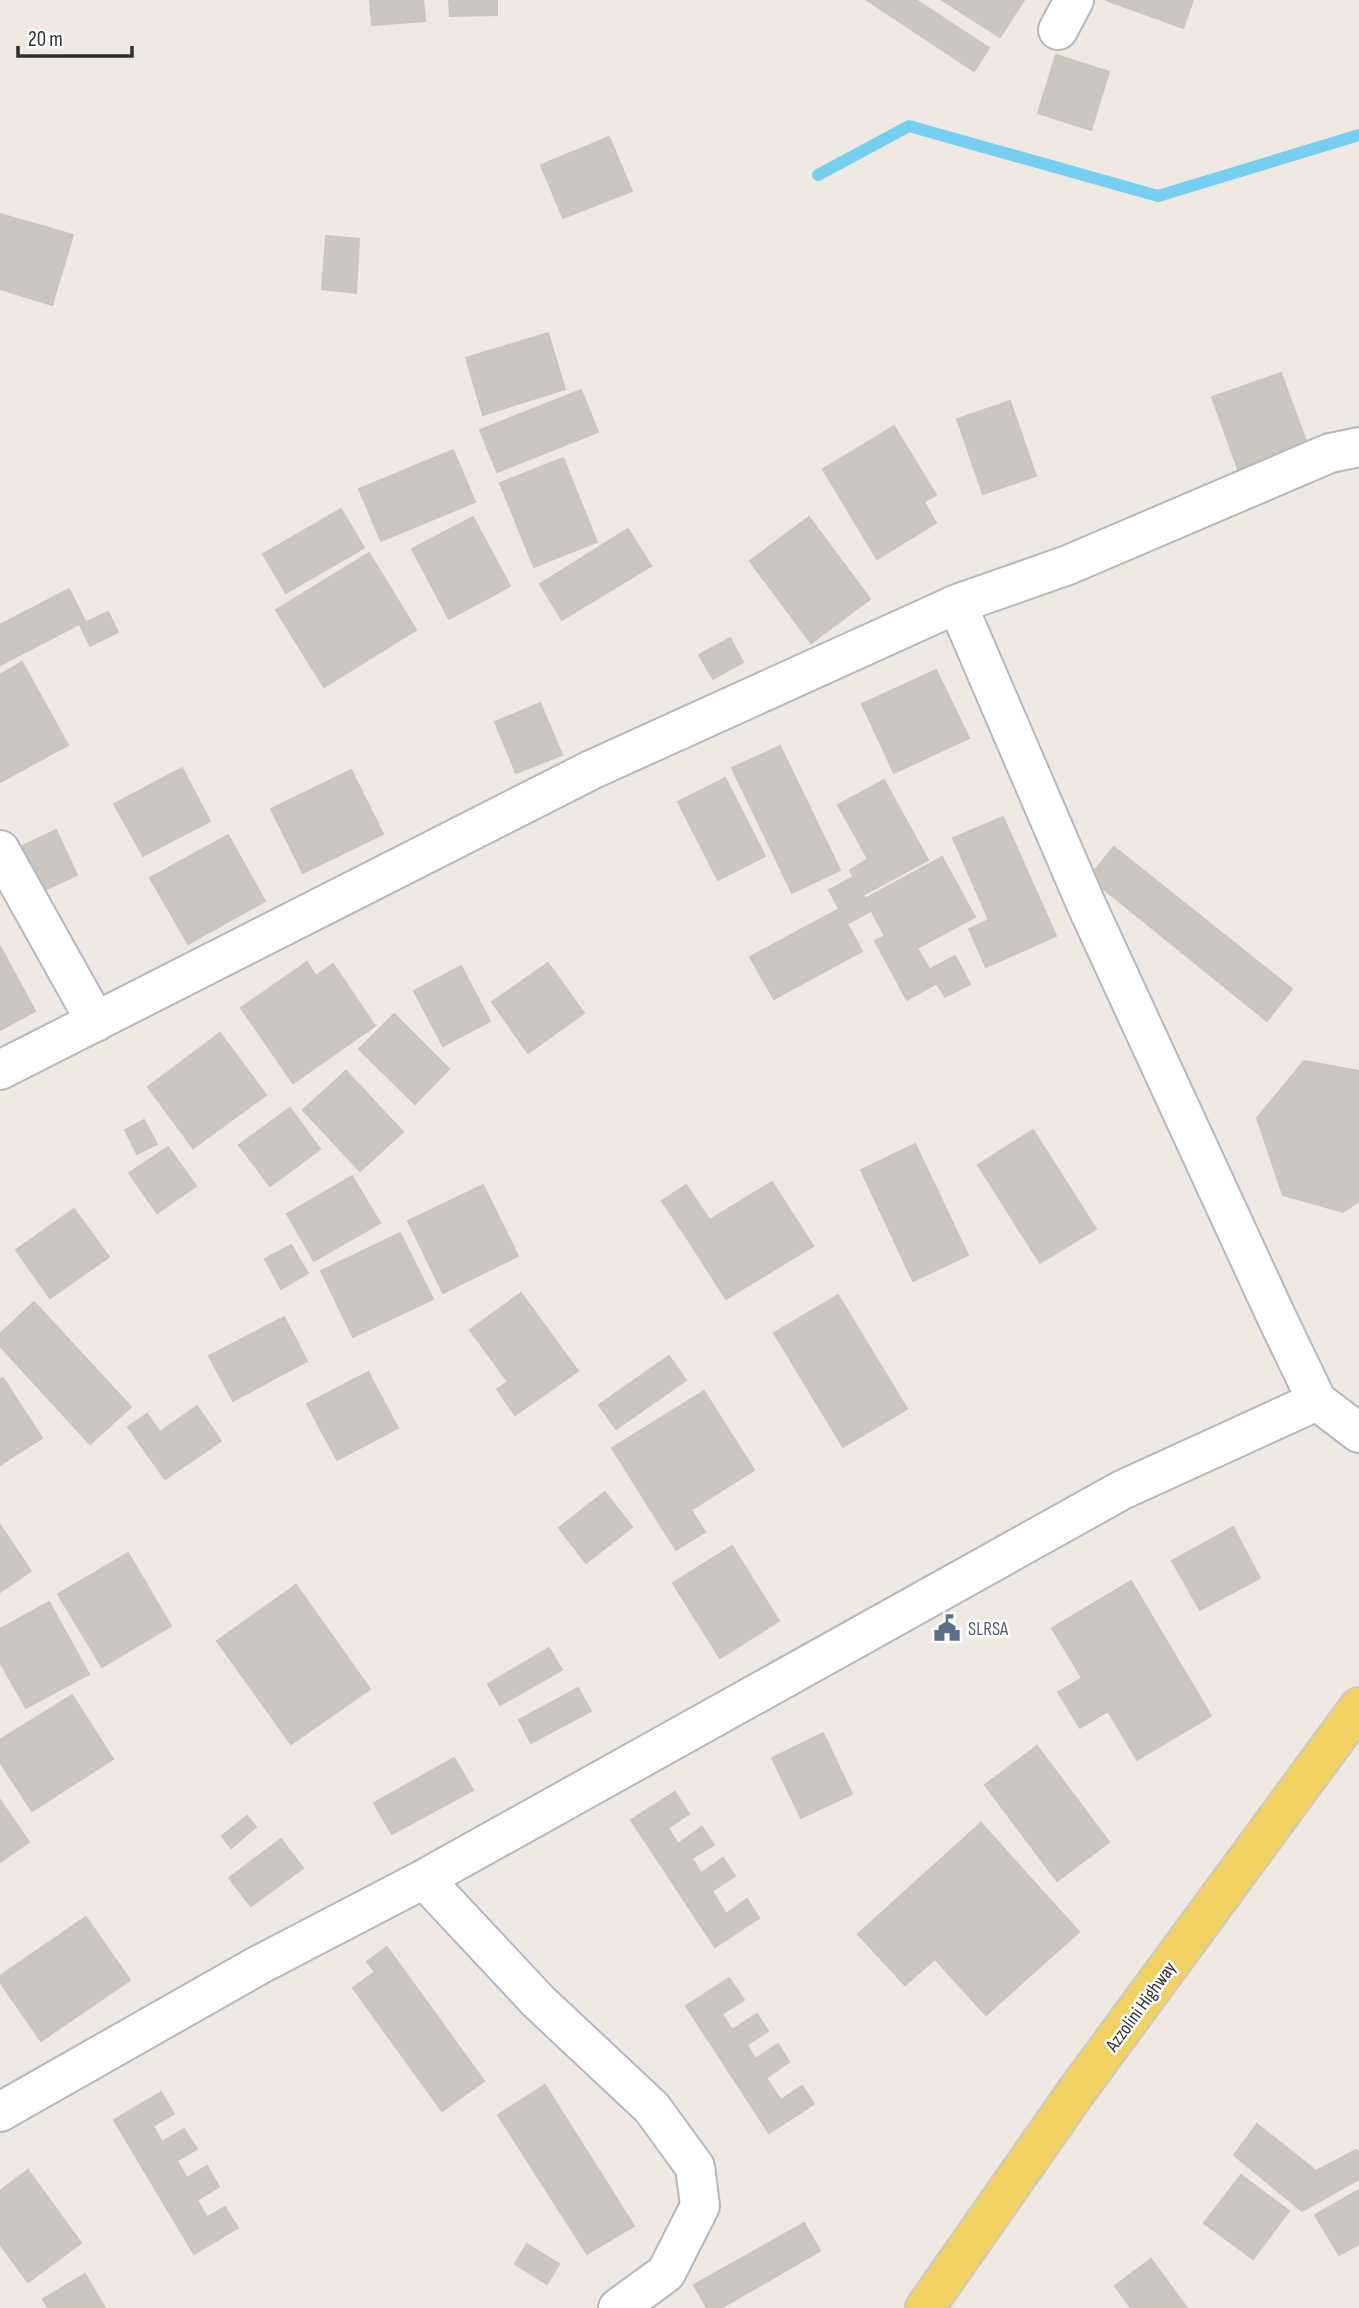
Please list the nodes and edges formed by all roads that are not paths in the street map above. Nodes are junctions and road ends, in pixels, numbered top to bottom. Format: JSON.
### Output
{"nodes":[{"id":1,"x":1359,"y":447,"type":"edge"},
{"id":2,"x":957,"y":604,"type":"junction"},
{"id":3,"x":0,"y":850,"type":"edge"},
{"id":4,"x":96,"y":1022,"type":"junction"},
{"id":5,"x":0,"y":1070,"type":"edge"},
{"id":6,"x":1317,"y":1401,"type":"junction"},
{"id":7,"x":1359,"y":1433,"type":"edge"},
{"id":8,"x":1359,"y":1707,"type":"edge"},
{"id":9,"x":424,"y":1878,"type":"junction"},
{"id":10,"x":0,"y":2112,"type":"edge"},
{"id":11,"x":618,"y":2308,"type":"edge"},
{"id":12,"x":925,"y":2308,"type":"edge"}],
"edges":[{"from":1,"to":2,"type":"street"},
{"from":2,"to":4,"type":"street"},
{"from":2,"to":6,"type":"street"},
{"from":3,"to":4,"type":"street"},
{"from":4,"to":5,"type":"street"},
{"from":6,"to":7,"type":"street"},
{"from":6,"to":9,"type":"street"},
{"from":8,"to":12,"type":"main road","name":"Azzolini Highway"},
{"from":9,"to":10,"type":"street"},
{"from":9,"to":11,"type":"street"}]}
